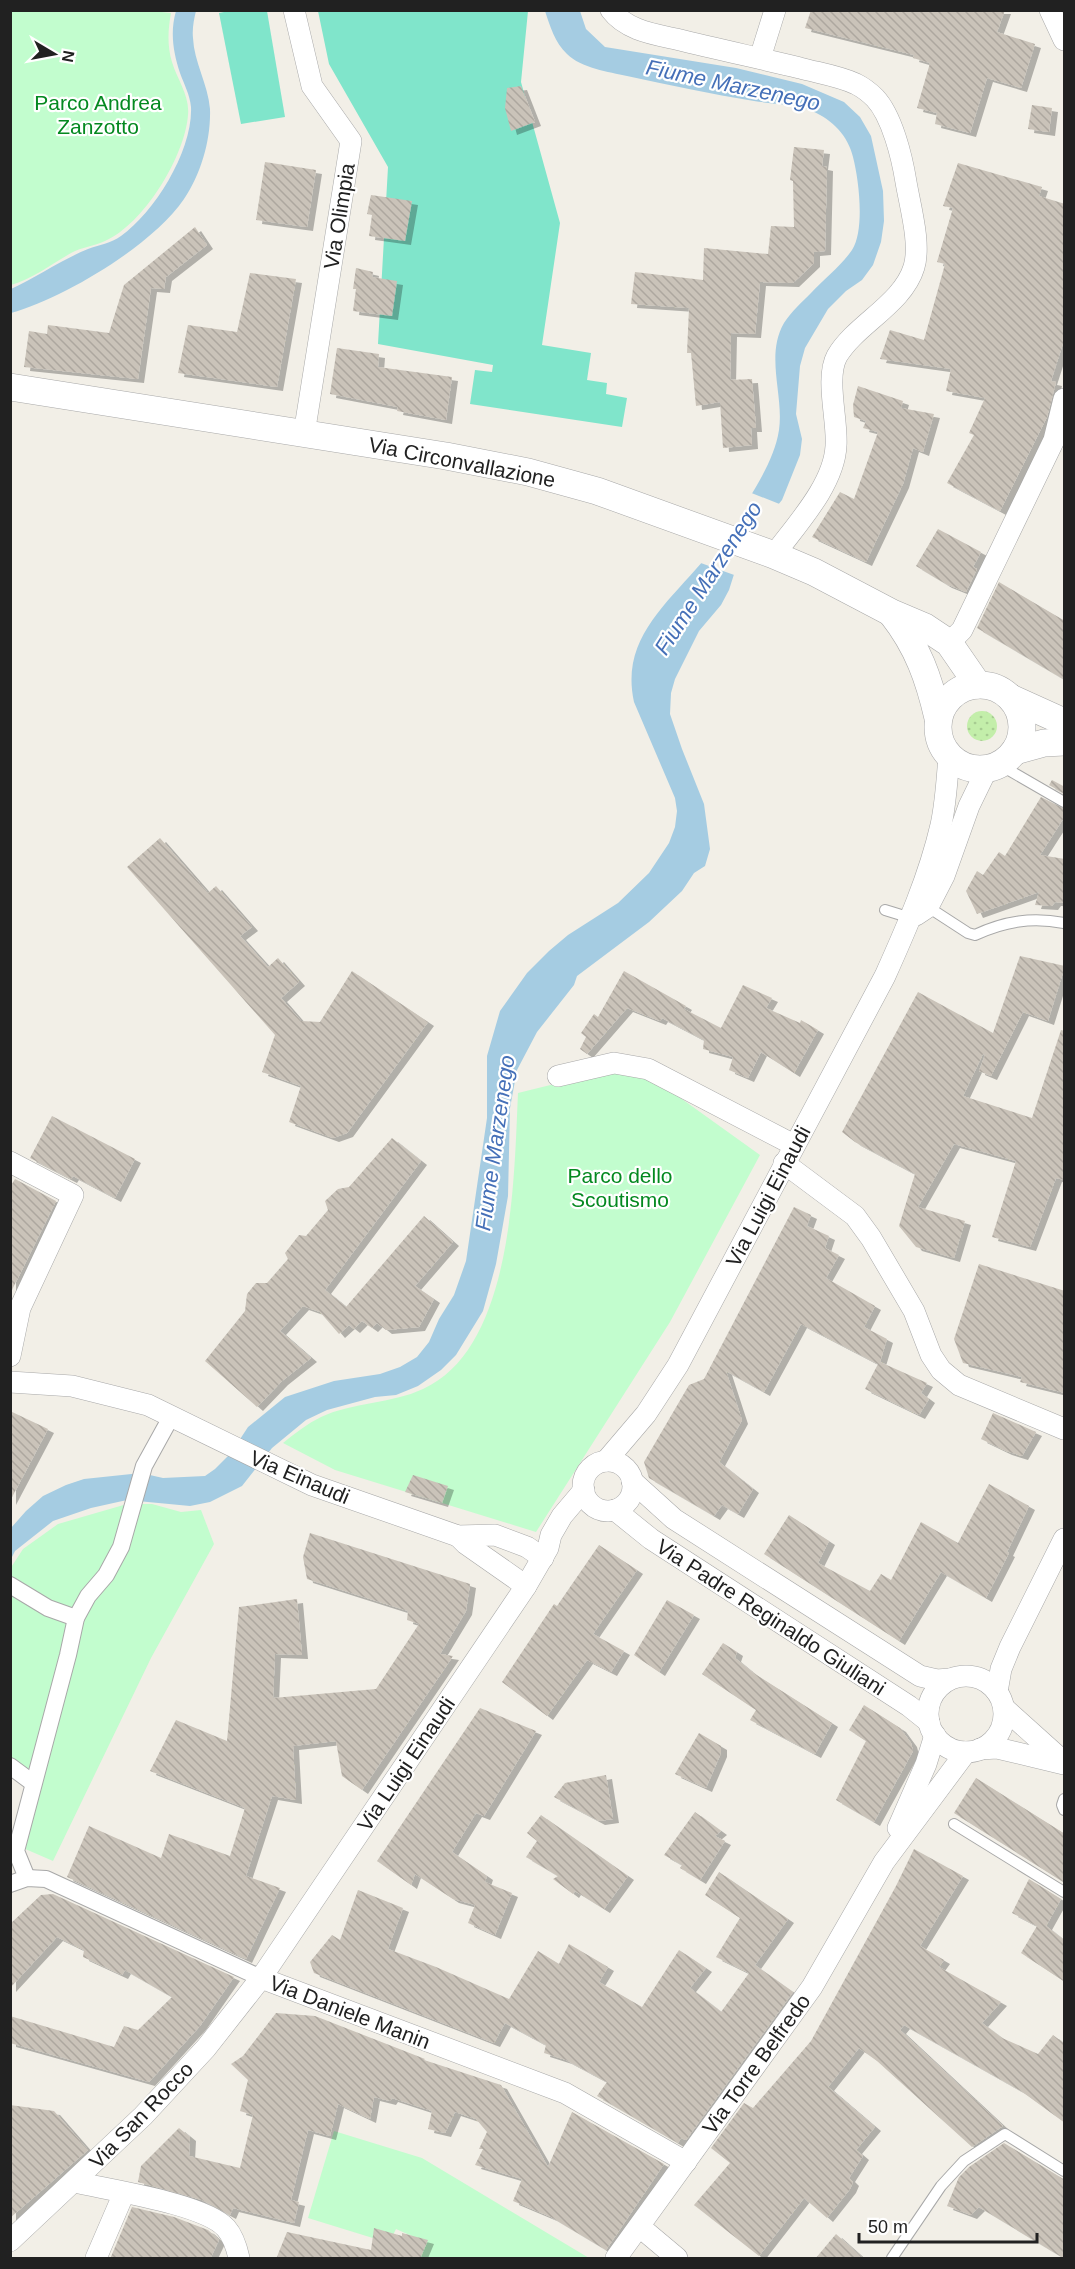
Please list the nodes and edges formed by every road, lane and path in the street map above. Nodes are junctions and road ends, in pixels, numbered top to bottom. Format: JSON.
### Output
{"nodes":[{"id":1,"x":294,"y":10,"type":"edge"},
{"id":2,"x":611,"y":10,"type":"edge"},
{"id":3,"x":775,"y":10,"type":"edge"},
{"id":4,"x":1050,"y":10,"type":"edge"},
{"id":5,"x":1065,"y":40,"type":"edge"},
{"id":6,"x":760,"y":58,"type":"junction"},
{"id":7,"x":10,"y":387,"type":"edge"},
{"id":8,"x":1065,"y":399,"type":"edge"},
{"id":9,"x":304,"y":434,"type":"junction"},
{"id":10,"x":774,"y":555,"type":"junction"},
{"id":11,"x":891,"y":613,"type":"junction"},
{"id":12,"x":949,"y":643,"type":"junction"},
{"id":13,"x":978,"y":685,"type":"junction"},
{"id":14,"x":1011,"y":698,"type":"junction"},
{"id":15,"x":938,"y":718,"type":"junction"},
{"id":16,"x":1065,"y":722,"type":"edge"},
{"id":17,"x":1065,"y":742,"type":"edge"},
{"id":18,"x":949,"y":756,"type":"junction"},
{"id":19,"x":1000,"y":762,"type":"junction"},
{"id":20,"x":1065,"y":802,"type":"edge"},
{"id":21,"x":885,"y":910,"type":"dead end"},
{"id":22,"x":919,"y":913,"type":"junction"},
{"id":23,"x":1065,"y":923,"type":"edge"},
{"id":24,"x":558,"y":1076,"type":"dead end"},
{"id":25,"x":789,"y":1154,"type":"junction"},
{"id":26,"x":10,"y":1162,"type":"edge"},
{"id":27,"x":10,"y":1356,"type":"edge"},
{"id":28,"x":10,"y":1382,"type":"edge"},
{"id":29,"x":171,"y":1417,"type":"junction"},
{"id":30,"x":1065,"y":1430,"type":"edge"},
{"id":31,"x":606,"y":1461,"type":"junction"},
{"id":32,"x":632,"y":1481,"type":"junction"},
{"id":33,"x":584,"y":1490,"type":"junction"},
{"id":34,"x":607,"y":1509,"type":"junction"},
{"id":35,"x":458,"y":1536,"type":"junction"},
{"id":36,"x":1065,"y":1539,"type":"edge"},
{"id":37,"x":545,"y":1553,"type":"junction"},
{"id":38,"x":526,"y":1586,"type":"junction"},
{"id":39,"x":15,"y":1588,"type":"edge"},
{"id":40,"x":76,"y":1618,"type":"junction"},
{"id":41,"x":950,"y":1679,"type":"junction"},
{"id":42,"x":1001,"y":1700,"type":"junction"},
{"id":43,"x":932,"y":1728,"type":"junction"},
{"id":44,"x":973,"y":1750,"type":"junction"},
{"id":45,"x":1065,"y":1763,"type":"edge"},
{"id":46,"x":10,"y":1766,"type":"edge"},
{"id":47,"x":33,"y":1783,"type":"junction"},
{"id":48,"x":1065,"y":1799,"type":"edge"},
{"id":49,"x":1065,"y":1810,"type":"edge"},
{"id":50,"x":954,"y":1824,"type":"dead end"},
{"id":51,"x":884,"y":1862,"type":"junction"},
{"id":52,"x":27,"y":1878,"type":"junction"},
{"id":53,"x":10,"y":1884,"type":"edge"},
{"id":54,"x":1065,"y":1892,"type":"edge"},
{"id":55,"x":261,"y":1978,"type":"junction"},
{"id":56,"x":686,"y":2162,"type":"junction"},
{"id":57,"x":1065,"y":2171,"type":"edge"},
{"id":58,"x":75,"y":2182,"type":"junction"},
{"id":59,"x":124,"y":2193,"type":"junction"},
{"id":60,"x":640,"y":2227,"type":"junction"},
{"id":61,"x":10,"y":2241,"type":"edge"},
{"id":62,"x":96,"y":2259,"type":"edge"},
{"id":63,"x":239,"y":2259,"type":"edge"},
{"id":64,"x":616,"y":2259,"type":"edge"},
{"id":65,"x":677,"y":2259,"type":"edge"},
{"id":66,"x":892,"y":2259,"type":"edge"}],
"edges":[{"from":1,"to":9,"type":"street","name":"Via Olimpia"},
{"from":2,"to":6,"type":"street"},
{"from":3,"to":6,"type":"street"},
{"from":4,"to":5,"type":"street"},
{"from":6,"to":10,"type":"street"},
{"from":7,"to":9,"type":"street","name":"Via Circonvallazione"},
{"from":8,"to":12,"type":"street"},
{"from":9,"to":10,"type":"street","name":"Via Circonvallazione"},
{"from":10,"to":11,"type":"street","name":"Via Circonvallazione"},
{"from":11,"to":12,"type":"street","name":"Via Circonvallazione"},
{"from":11,"to":15,"type":"street","name":"Via Circonvallazione"},
{"from":12,"to":13,"type":"street","name":"Via Circonvallazione"},
{"from":13,"to":14,"type":"street"},
{"from":13,"to":15,"type":"street"},
{"from":14,"to":16,"type":"street"},
{"from":14,"to":19,"type":"street"},
{"from":15,"to":18,"type":"street"},
{"from":17,"to":19,"type":"street"},
{"from":18,"to":19,"type":"street"},
{"from":18,"to":22,"type":"street","name":"Via Luigi Einaudi"},
{"from":19,"to":20,"type":"lane"},
{"from":19,"to":22,"type":"street","name":"Via Luigi Einaudi"},
{"from":21,"to":22,"type":"lane"},
{"from":22,"to":23,"type":"lane"},
{"from":22,"to":25,"type":"street","name":"Via Luigi Einaudi"},
{"from":24,"to":25,"type":"street"},
{"from":25,"to":30,"type":"street"},
{"from":25,"to":31,"type":"street","name":"Via Luigi Einaudi"},
{"from":26,"to":27,"type":"street"},
{"from":28,"to":29,"type":"street","name":"Via Einaudi"},
{"from":29,"to":35,"type":"street","name":"Via Einaudi"},
{"from":29,"to":40,"type":"street"},
{"from":31,"to":32,"type":"street"},
{"from":31,"to":33,"type":"street"},
{"from":32,"to":34,"type":"street"},
{"from":32,"to":41,"type":"street","name":"Via Padre Reginaldo Giuliani"},
{"from":33,"to":34,"type":"street"},
{"from":33,"to":37,"type":"street","name":"Via Luigi Einaudi"},
{"from":34,"to":37,"type":"street","name":"Via Luigi Einaudi"},
{"from":34,"to":43,"type":"street","name":"Via Padre Reginaldo Giuliani"},
{"from":35,"to":37,"type":"street"},
{"from":35,"to":38,"type":"street"},
{"from":36,"to":42,"type":"street"},
{"from":37,"to":38,"type":"street","name":"Via Luigi Einaudi"},
{"from":38,"to":55,"type":"street","name":"Via Luigi Einaudi"},
{"from":39,"to":40,"type":"street"},
{"from":40,"to":47,"type":"street"},
{"from":41,"to":42,"type":"street"},
{"from":41,"to":43,"type":"street"},
{"from":42,"to":44,"type":"street"},
{"from":42,"to":45,"type":"street"},
{"from":43,"to":44,"type":"street"},
{"from":43,"to":51,"type":"street","name":"Via Torre Belfredo"},
{"from":44,"to":45,"type":"street"},
{"from":44,"to":51,"type":"street","name":"Via Torre Belfredo"},
{"from":46,"to":47,"type":"street"},
{"from":47,"to":52,"type":"street"},
{"from":48,"to":49,"type":"lane"},
{"from":50,"to":54,"type":"lane"},
{"from":51,"to":56,"type":"street","name":"Via Torre Belfredo"},
{"from":52,"to":53,"type":"street","name":"Via Daniele Manin"},
{"from":52,"to":55,"type":"street","name":"Via Daniele Manin"},
{"from":55,"to":56,"type":"street","name":"Via Daniele Manin"},
{"from":55,"to":58,"type":"street","name":"Via San Rocco"},
{"from":56,"to":60,"type":"street","name":"Via Torre Belfredo"},
{"from":57,"to":66,"type":"lane"},
{"from":58,"to":59,"type":"street"},
{"from":58,"to":61,"type":"street","name":"Via San Rocco"},
{"from":59,"to":62,"type":"street"},
{"from":59,"to":63,"type":"street"},
{"from":60,"to":64,"type":"street","name":"Via Torre Belfredo"},
{"from":60,"to":65,"type":"street"}]}
